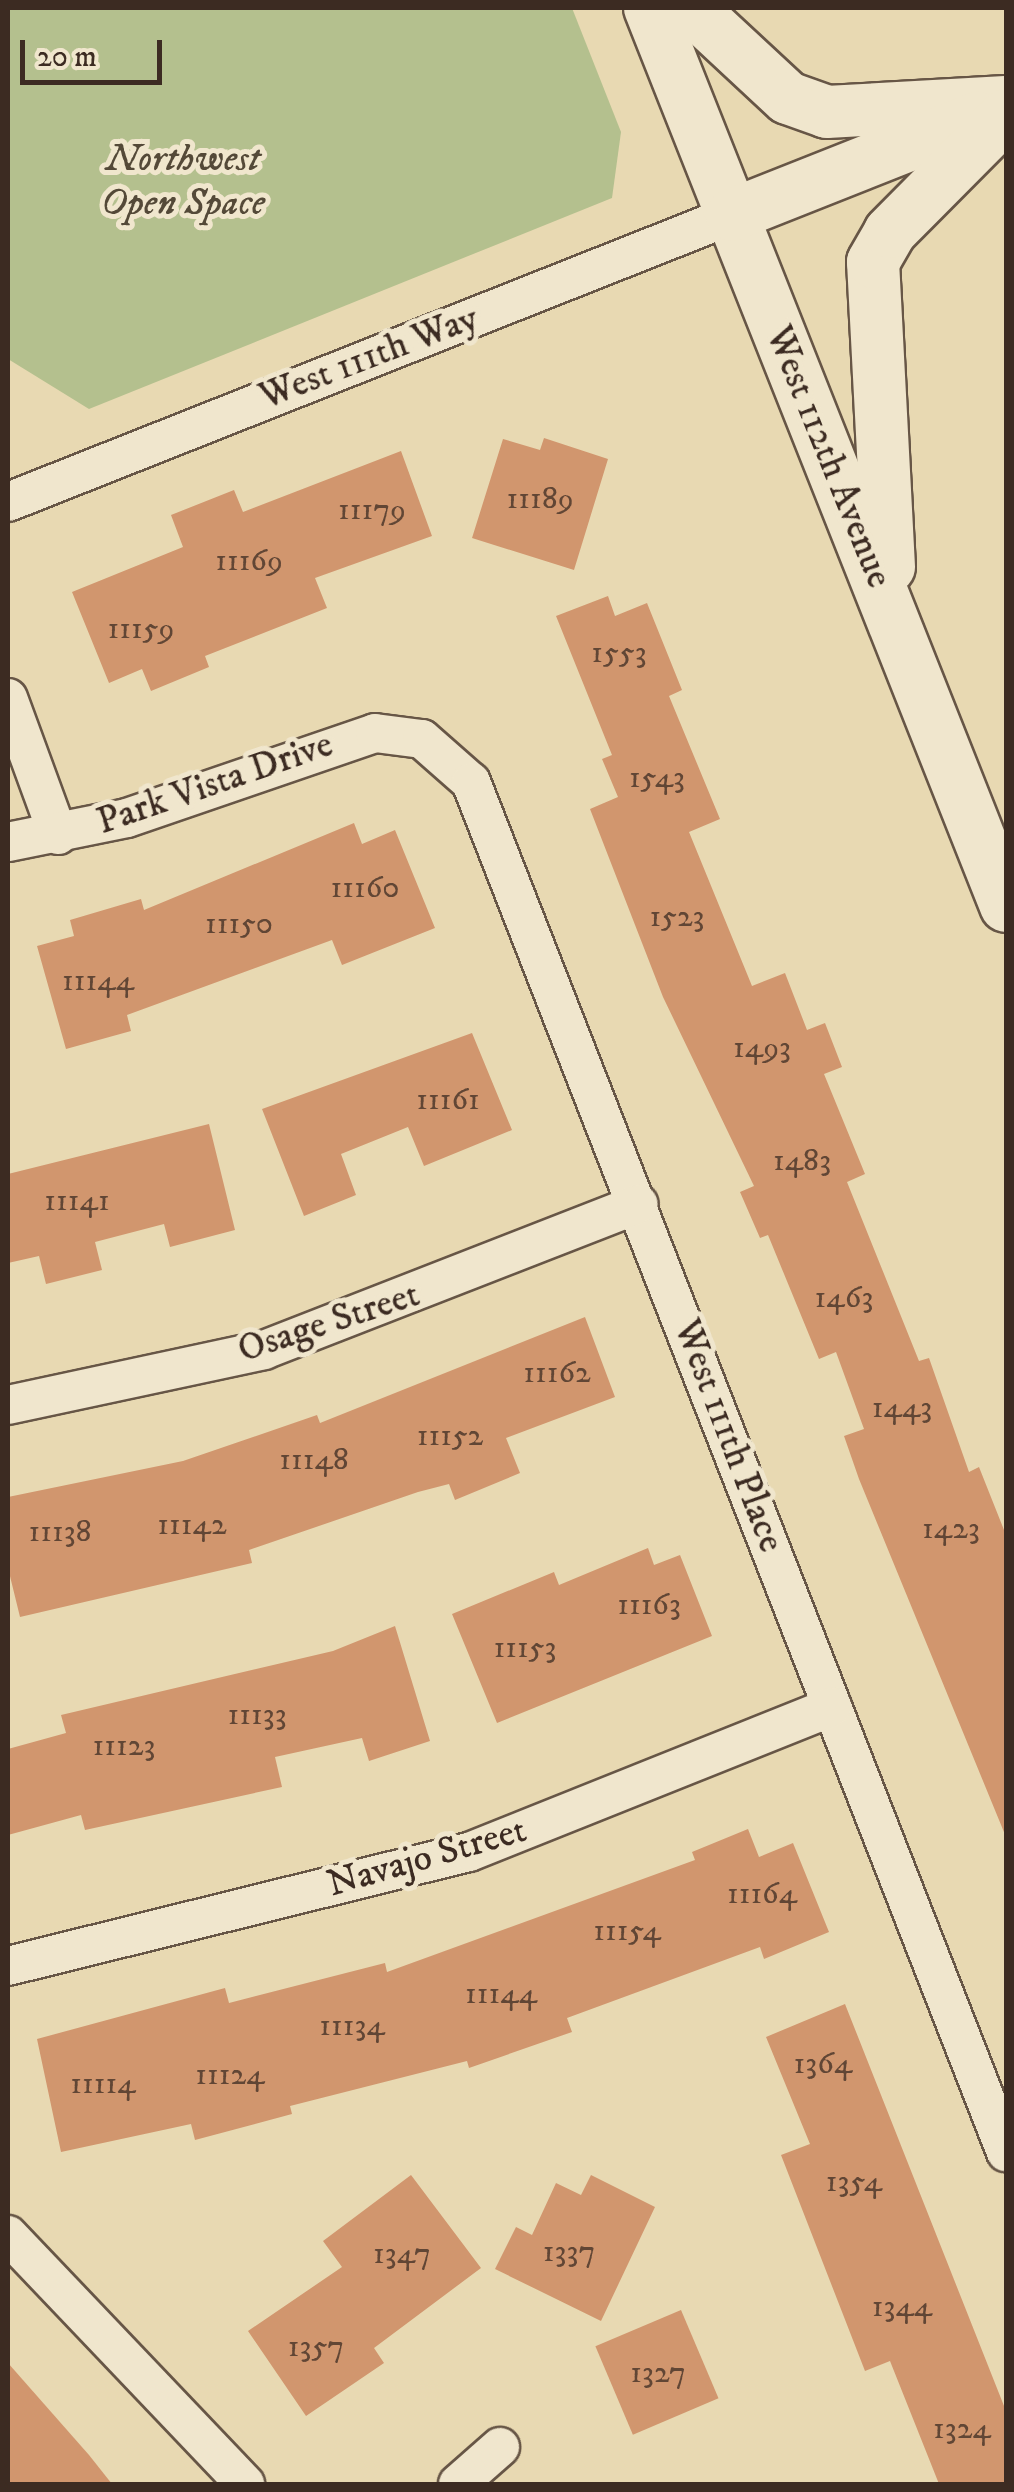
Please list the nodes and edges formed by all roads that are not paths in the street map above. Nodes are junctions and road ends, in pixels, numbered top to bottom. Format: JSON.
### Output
{"nodes":[{"id":1,"x":650,"y":8,"type":"edge"},
{"id":2,"x":692,"y":8,"type":"edge"},
{"id":3,"x":1006,"y":104,"type":"edge"},
{"id":4,"x":1006,"y":115,"type":"edge"},
{"id":5,"x":732,"y":214,"type":"junction"},
{"id":6,"x":8,"y":502,"type":"edge"},
{"id":7,"x":893,"y":618,"type":"junction"},
{"id":8,"x":8,"y":698,"type":"edge"},
{"id":9,"x":422,"y":739,"type":"joint"},
{"id":10,"x":58,"y":835,"type":"junction"},
{"id":11,"x":8,"y":842,"type":"edge"},
{"id":12,"x":1006,"y":906,"type":"edge"},
{"id":13,"x":639,"y":1204,"type":"junction"},
{"id":14,"x":8,"y":1405,"type":"edge"},
{"id":15,"x":832,"y":1707,"type":"junction"},
{"id":16,"x":8,"y":1966,"type":"edge"},
{"id":17,"x":1006,"y":2152,"type":"edge"},
{"id":18,"x":8,"y":2235,"type":"edge"},
{"id":19,"x":500,"y":2446,"type":"dead end"},
{"id":20,"x":244,"y":2484,"type":"edge"},
{"id":21,"x":458,"y":2484,"type":"edge"}],
"edges":[{"from":1,"to":5,"type":"street","name":"West 112th Avenue"},
{"from":2,"to":3,"type":"street"},
{"from":3,"to":5,"type":"street"},
{"from":4,"to":7,"type":"street"},
{"from":5,"to":6,"type":"street","name":"West 111th Way"},
{"from":5,"to":7,"type":"street","name":"West 112th Avenue"},
{"from":7,"to":12,"type":"street","name":"West 112th Avenue"},
{"from":8,"to":10,"type":"street"},
{"from":9,"to":10,"type":"street","name":"Park Vista Drive"},
{"from":9,"to":13,"type":"street","name":"West 111th Place"},
{"from":10,"to":11,"type":"street","name":"Park Vista Drive"},
{"from":13,"to":14,"type":"street","name":"Osage Street"},
{"from":13,"to":15,"type":"street","name":"West 111th Place"},
{"from":15,"to":16,"type":"street","name":"Navajo Street"},
{"from":15,"to":17,"type":"street","name":"West 111th Place"},
{"from":18,"to":20,"type":"street"},
{"from":19,"to":21,"type":"street"}]}
